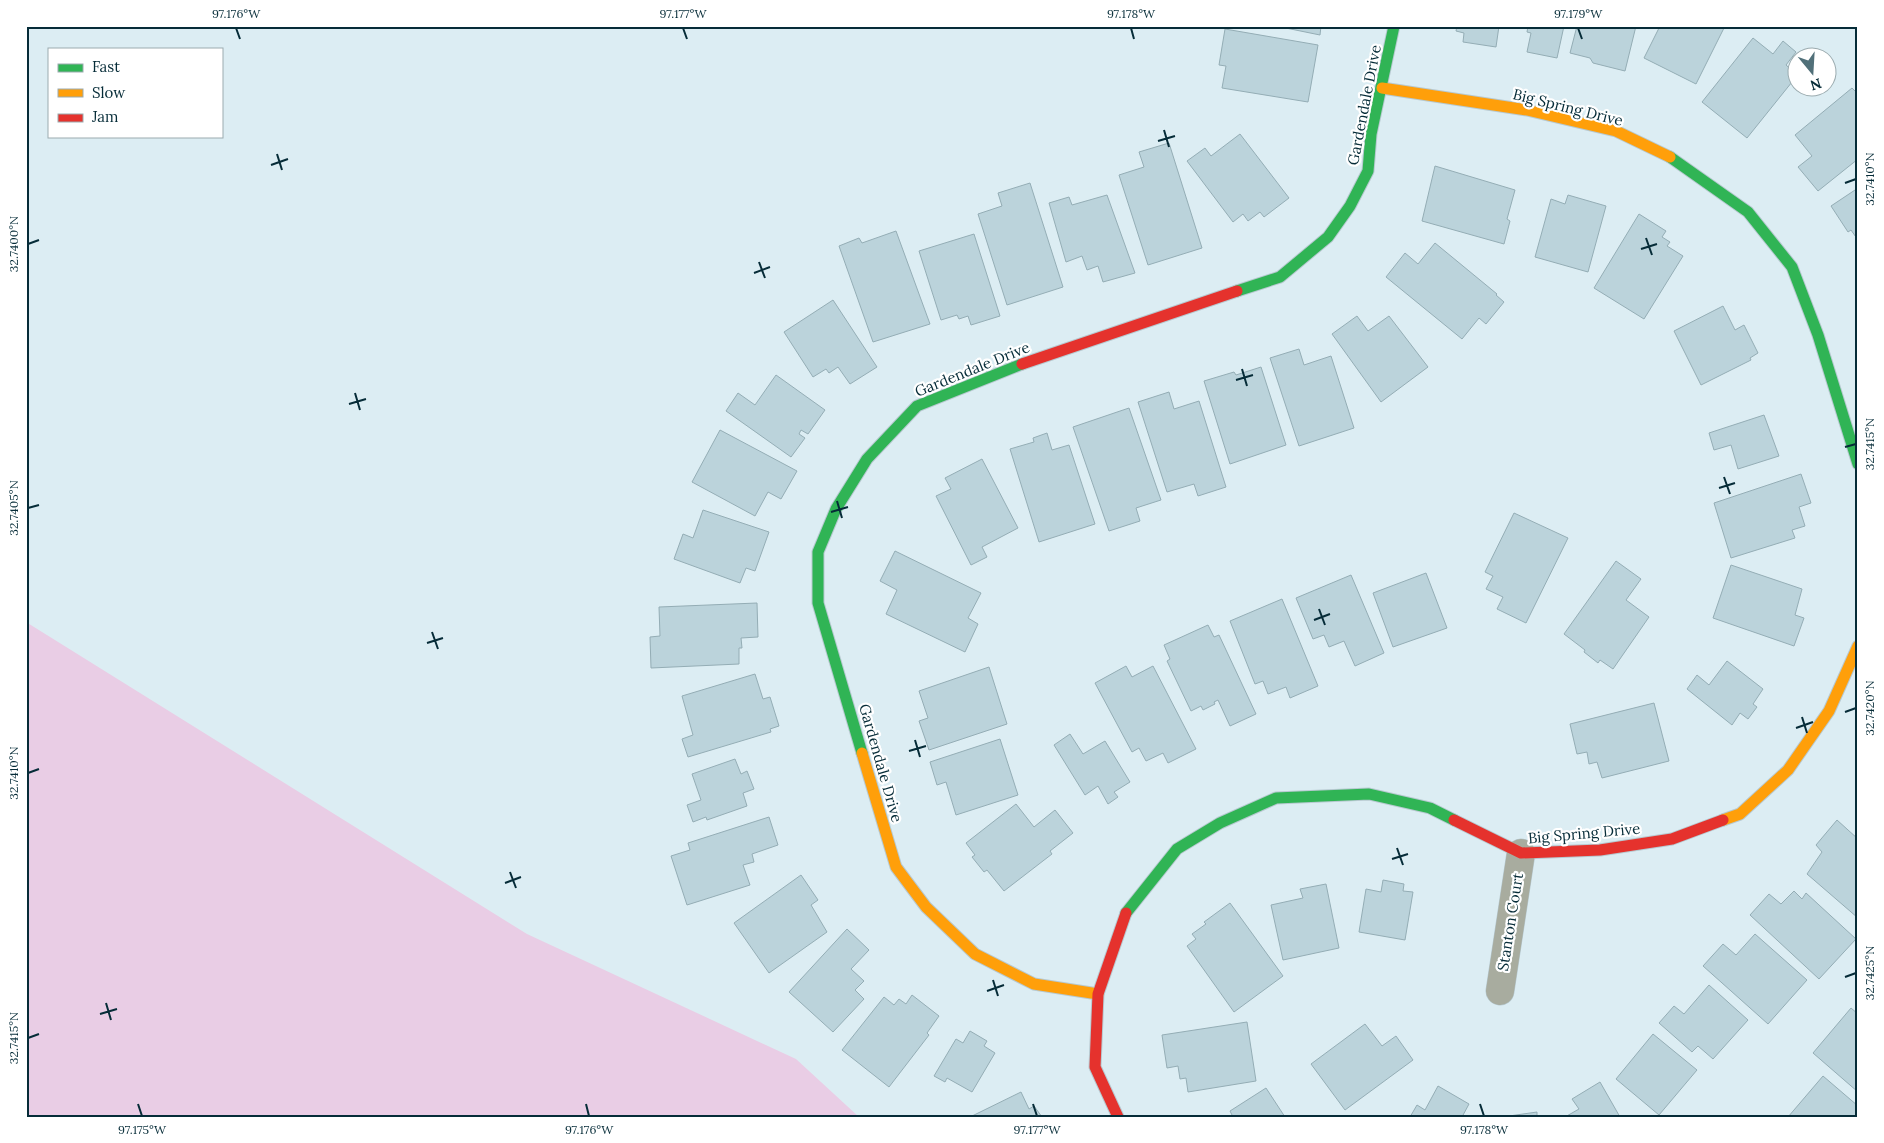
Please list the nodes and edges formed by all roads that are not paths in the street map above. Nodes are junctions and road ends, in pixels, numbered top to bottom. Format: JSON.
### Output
{"nodes":[{"id":1,"x":1394,"y":26,"type":"edge"},
{"id":2,"x":1382,"y":88,"type":"junction"},
{"id":3,"x":1858,"y":464,"type":"edge"},
{"id":4,"x":1858,"y":646,"type":"edge"},
{"id":5,"x":1521,"y":853,"type":"junction"},
{"id":6,"x":1500,"y":991,"type":"dead end"},
{"id":7,"x":1098,"y":994,"type":"junction"},
{"id":8,"x":1118,"y":1117,"type":"edge"}],
"edges":[{"from":1,"to":2,"type":"street","name":"Gardendale Drive"},
{"from":2,"to":3,"type":"street","name":"Big Spring Drive"},
{"from":2,"to":7,"type":"street","name":"Gardendale Drive"},
{"from":4,"to":5,"type":"street","name":"Big Spring Drive"},
{"from":5,"to":6,"type":"street","name":"Stanton Court"},
{"from":5,"to":7,"type":"street","name":"Big Spring Drive"},
{"from":7,"to":8,"type":"street","name":"Big Spring Drive"}]}
